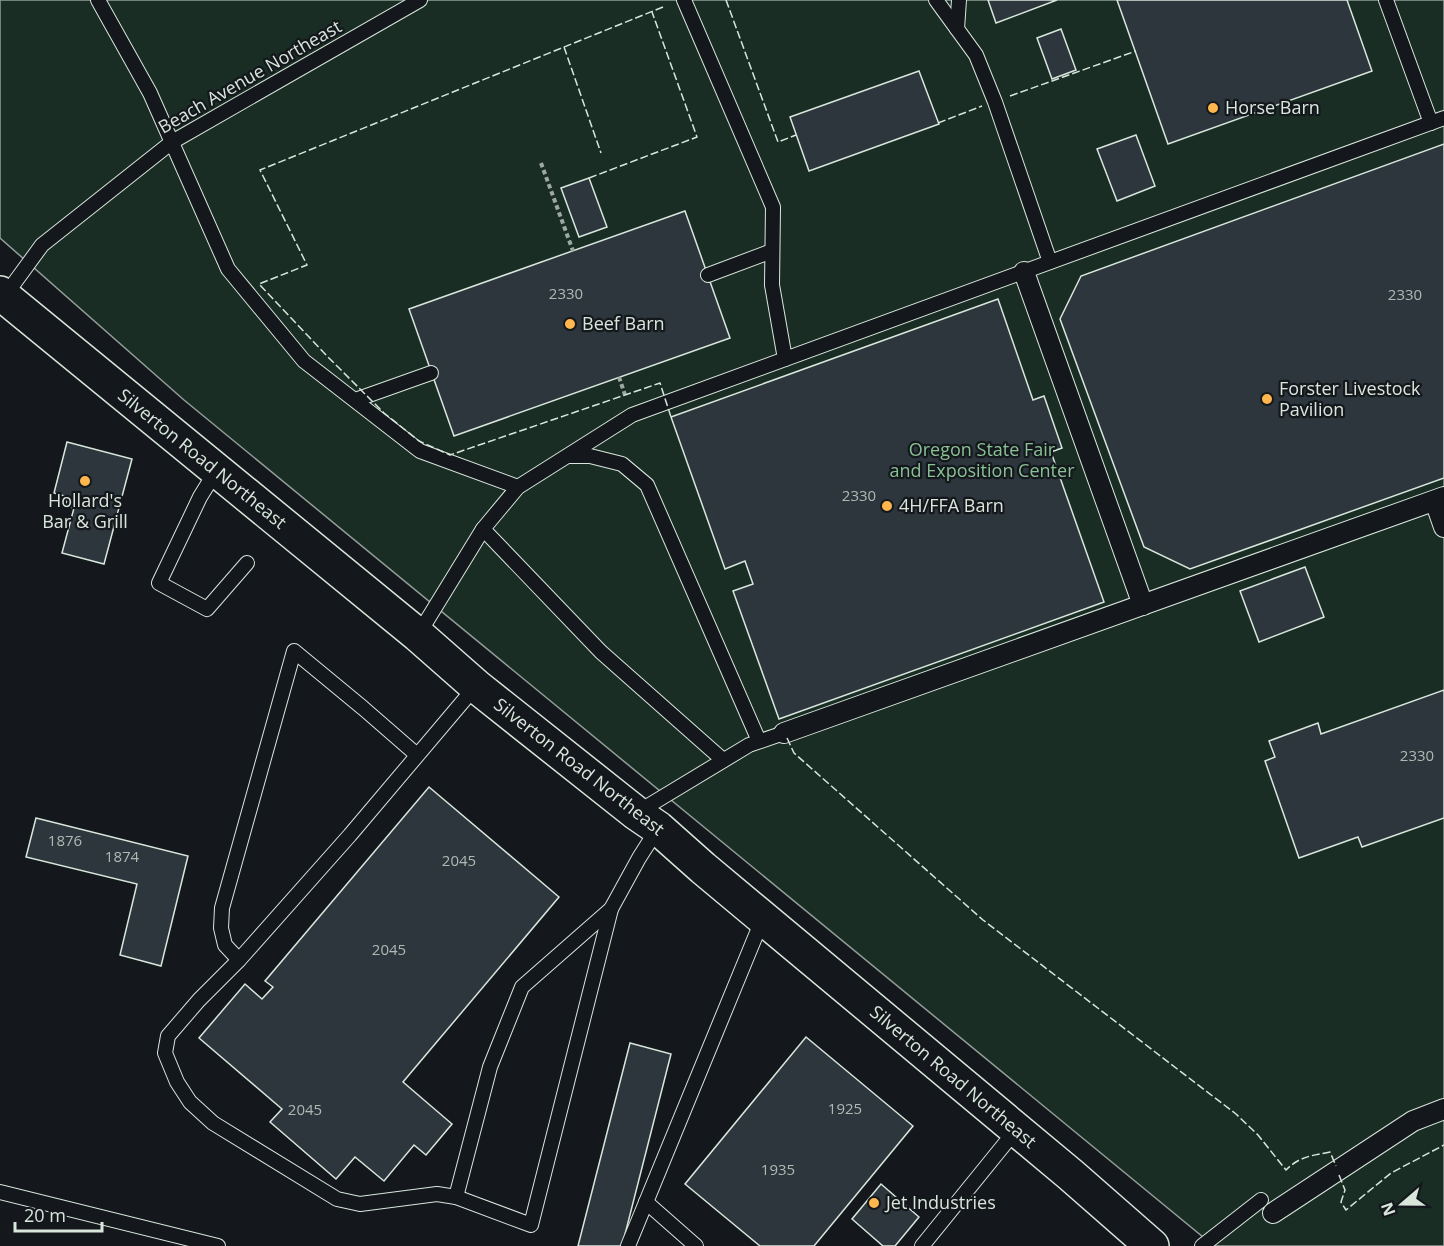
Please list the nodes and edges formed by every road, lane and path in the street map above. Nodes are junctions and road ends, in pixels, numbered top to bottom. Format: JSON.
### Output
{"nodes":[{"id":1,"x":98,"y":0,"type":"edge"},
{"id":2,"x":420,"y":0,"type":"edge"},
{"id":3,"x":684,"y":0,"type":"edge"},
{"id":4,"x":936,"y":0,"type":"edge"},
{"id":5,"x":959,"y":0,"type":"edge"},
{"id":6,"x":1386,"y":0,"type":"edge"},
{"id":7,"x":957,"y":28,"type":"junction"},
{"id":8,"x":1438,"y":120,"type":"edge"},
{"id":9,"x":172,"y":142,"type":"junction"},
{"id":10,"x":542,"y":163,"type":"dead end"},
{"id":11,"x":573,"y":251,"type":"dead end"},
{"id":12,"x":772,"y":251,"type":"junction"},
{"id":13,"x":1050,"y":262,"type":"junction"},
{"id":14,"x":1024,"y":272,"type":"junction"},
{"id":15,"x":708,"y":275,"type":"dead end"},
{"id":16,"x":2,"y":295,"type":"edge"},
{"id":17,"x":785,"y":359,"type":"junction"},
{"id":18,"x":431,"y":373,"type":"dead end"},
{"id":19,"x":355,"y":400,"type":"junction"},
{"id":20,"x":569,"y":456,"type":"junction"},
{"id":21,"x":216,"y":471,"type":"junction"},
{"id":22,"x":518,"y":487,"type":"junction"},
{"id":23,"x":1439,"y":499,"type":"edge"},
{"id":24,"x":1444,"y":527,"type":"edge"},
{"id":25,"x":483,"y":529,"type":"junction"},
{"id":26,"x":247,"y":564,"type":"dead end"},
{"id":27,"x":1143,"y":605,"type":"junction"},
{"id":28,"x":418,"y":635,"type":"junction"},
{"id":29,"x":476,"y":686,"type":"junction"},
{"id":30,"x":784,"y":733,"type":"joint"},
{"id":31,"x":759,"y":741,"type":"junction"},
{"id":32,"x":417,"y":755,"type":"junction"},
{"id":33,"x":723,"y":760,"type":"junction"},
{"id":34,"x":647,"y":821,"type":"junction"},
{"id":35,"x":611,"y":909,"type":"junction"},
{"id":36,"x":763,"y":918,"type":"junction"},
{"id":37,"x":239,"y":960,"type":"junction"},
{"id":38,"x":1444,"y":1109,"type":"edge"},
{"id":39,"x":1016,"y":1130,"type":"junction"},
{"id":40,"x":0,"y":1192,"type":"edge"},
{"id":41,"x":456,"y":1197,"type":"junction"},
{"id":42,"x":646,"y":1202,"type":"junction"},
{"id":43,"x":1267,"y":1206,"type":"joint"},
{"id":44,"x":218,"y":1246,"type":"edge"},
{"id":45,"x":628,"y":1246,"type":"edge"},
{"id":46,"x":696,"y":1246,"type":"edge"},
{"id":47,"x":922,"y":1246,"type":"edge"},
{"id":48,"x":1152,"y":1246,"type":"edge"},
{"id":49,"x":1202,"y":1246,"type":"edge"}],
"edges":[{"from":1,"to":9,"type":"lane"},
{"from":2,"to":9,"type":"lane","name":"Beach Avenue Northeast"},
{"from":3,"to":12,"type":"lane"},
{"from":4,"to":7,"type":"lane"},
{"from":5,"to":7,"type":"lane"},
{"from":6,"to":8,"type":"lane"},
{"from":7,"to":13,"type":"lane"},
{"from":8,"to":13,"type":"lane"},
{"from":9,"to":16,"type":"lane","name":"Beach Avenue Northeast"},
{"from":9,"to":19,"type":"lane"},
{"from":10,"to":11,"type":"path"},
{"from":12,"to":15,"type":"lane"},
{"from":12,"to":17,"type":"lane"},
{"from":13,"to":14,"type":"lane"},
{"from":14,"to":17,"type":"lane"},
{"from":14,"to":27,"type":"street"},
{"from":16,"to":21,"type":"main road","name":"Silverton Road Northeast"},
{"from":17,"to":20,"type":"lane"},
{"from":18,"to":19,"type":"lane"},
{"from":19,"to":22,"type":"lane"},
{"from":20,"to":22,"type":"lane"},
{"from":20,"to":31,"type":"lane"},
{"from":21,"to":26,"type":"lane"},
{"from":21,"to":28,"type":"main road","name":"Silverton Road Northeast"},
{"from":22,"to":25,"type":"lane"},
{"from":23,"to":24,"type":"street"},
{"from":23,"to":27,"type":"street"},
{"from":25,"to":28,"type":"lane"},
{"from":25,"to":33,"type":"lane"},
{"from":27,"to":30,"type":"street"},
{"from":28,"to":29,"type":"main road","name":"Silverton Road Northeast"},
{"from":29,"to":32,"type":"lane"},
{"from":29,"to":34,"type":"main road","name":"Silverton Road Northeast"},
{"from":30,"to":31,"type":"lane"},
{"from":31,"to":33,"type":"lane"},
{"from":32,"to":37,"type":"lane"},
{"from":32,"to":37,"type":"lane"},
{"from":33,"to":34,"type":"lane"},
{"from":34,"to":35,"type":"lane"},
{"from":34,"to":36,"type":"main road","name":"Silverton Road Northeast"},
{"from":35,"to":41,"type":"lane"},
{"from":35,"to":41,"type":"lane"},
{"from":36,"to":39,"type":"main road","name":"Silverton Road Northeast"},
{"from":36,"to":42,"type":"lane"},
{"from":37,"to":41,"type":"lane"},
{"from":38,"to":43,"type":"street"},
{"from":39,"to":47,"type":"lane"},
{"from":39,"to":48,"type":"main road","name":"Silverton Road Northeast"},
{"from":40,"to":44,"type":"lane"},
{"from":42,"to":45,"type":"lane"},
{"from":42,"to":46,"type":"lane"},
{"from":43,"to":49,"type":"lane"}]}
